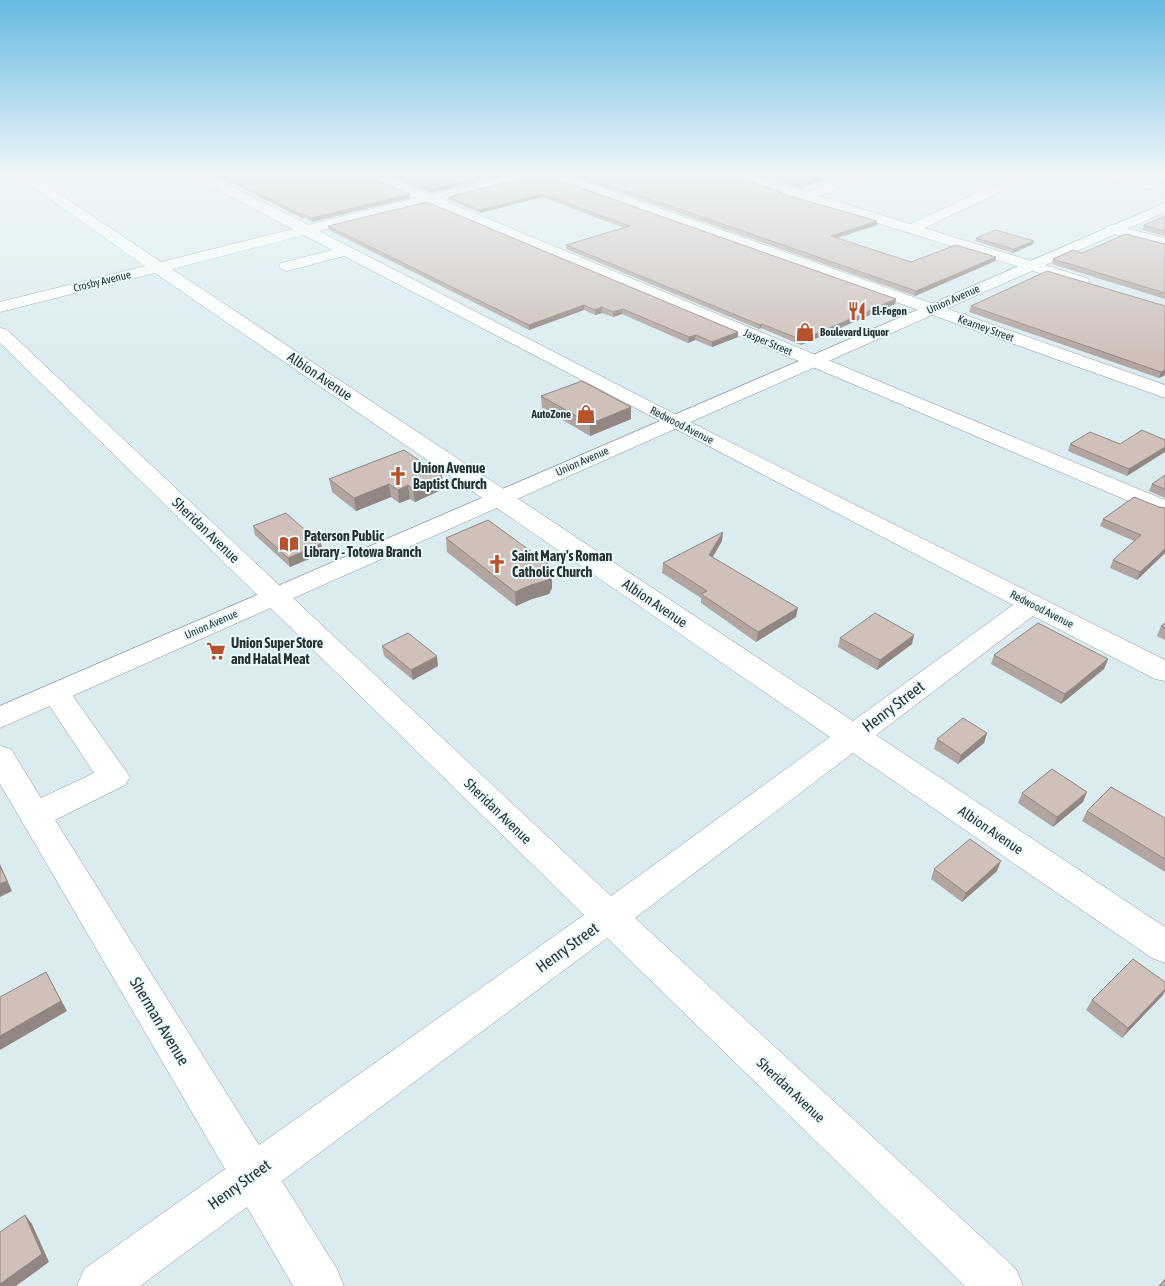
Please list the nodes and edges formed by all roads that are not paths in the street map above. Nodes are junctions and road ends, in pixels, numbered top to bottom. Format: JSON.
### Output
{"nodes":[{"id":1,"x":111,"y":235,"type":"edge"},
{"id":2,"x":286,"y":235,"type":"edge"},
{"id":3,"x":316,"y":235,"type":"edge"},
{"id":4,"x":516,"y":235,"type":"edge"},
{"id":5,"x":724,"y":235,"type":"edge"},
{"id":6,"x":929,"y":235,"type":"edge"},
{"id":7,"x":1099,"y":235,"type":"edge"},
{"id":8,"x":1135,"y":235,"type":"edge"},
{"id":9,"x":1165,"y":243,"type":"edge"},
{"id":10,"x":346,"y":251,"type":"junction"},
{"id":11,"x":287,"y":266,"type":"dead end"},
{"id":12,"x":1029,"y":266,"type":"junction"},
{"id":13,"x":158,"y":267,"type":"junction"},
{"id":14,"x":1099,"y":287,"type":"edge"},
{"id":15,"x":0,"y":307,"type":"edge"},
{"id":16,"x":931,"y":308,"type":"junction"},
{"id":17,"x":0,"y":333,"type":"edge"},
{"id":18,"x":812,"y":360,"type":"junction"},
{"id":19,"x":1165,"y":392,"type":"edge"},
{"id":20,"x":674,"y":421,"type":"junction"},
{"id":21,"x":500,"y":497,"type":"junction"},
{"id":22,"x":1165,"y":508,"type":"edge"},
{"id":23,"x":275,"y":596,"type":"junction"},
{"id":24,"x":1032,"y":604,"type":"junction"},
{"id":25,"x":1165,"y":672,"type":"edge"},
{"id":26,"x":63,"y":704,"type":"junction"},
{"id":27,"x":0,"y":718,"type":"edge"},
{"id":28,"x":852,"y":737,"type":"junction"},
{"id":29,"x":0,"y":757,"type":"edge"},
{"id":30,"x":35,"y":815,"type":"junction"},
{"id":31,"x":608,"y":917,"type":"junction"},
{"id":32,"x":1165,"y":947,"type":"edge"},
{"id":33,"x":252,"y":1174,"type":"junction"},
{"id":34,"x":101,"y":1286,"type":"edge"},
{"id":35,"x":320,"y":1286,"type":"edge"},
{"id":36,"x":999,"y":1286,"type":"edge"}],
"edges":[{"from":1,"to":13,"type":"street","name":"Albion Avenue"},
{"from":2,"to":13,"type":"street","name":"Crosby Avenue"},
{"from":3,"to":10,"type":"street","name":"Redwood Avenue"},
{"from":4,"to":18,"type":"street","name":"Jasper Street"},
{"from":5,"to":16,"type":"street","name":"Kearney Street"},
{"from":6,"to":12,"type":"street"},
{"from":7,"to":12,"type":"street","name":"Union Avenue"},
{"from":8,"to":9,"type":"street"},
{"from":10,"to":11,"type":"street"},
{"from":10,"to":20,"type":"street","name":"Redwood Avenue"},
{"from":12,"to":14,"type":"street"},
{"from":12,"to":16,"type":"street","name":"Union Avenue"},
{"from":13,"to":15,"type":"street","name":"Crosby Avenue"},
{"from":13,"to":21,"type":"street","name":"Albion Avenue"},
{"from":16,"to":18,"type":"street","name":"Union Avenue"},
{"from":16,"to":19,"type":"street","name":"Kearney Street"},
{"from":17,"to":23,"type":"street","name":"Sheridan Avenue"},
{"from":18,"to":20,"type":"street","name":"Union Avenue"},
{"from":18,"to":22,"type":"street","name":"Jasper Street"},
{"from":20,"to":21,"type":"street","name":"Union Avenue"},
{"from":20,"to":24,"type":"street","name":"Redwood Avenue"},
{"from":21,"to":23,"type":"street","name":"Union Avenue"},
{"from":21,"to":28,"type":"street","name":"Albion Avenue"},
{"from":23,"to":26,"type":"street","name":"Union Avenue"},
{"from":23,"to":31,"type":"street","name":"Sheridan Avenue"},
{"from":24,"to":25,"type":"street","name":"Redwood Avenue"},
{"from":24,"to":28,"type":"street","name":"Henry Street"},
{"from":26,"to":27,"type":"street","name":"Union Avenue"},
{"from":26,"to":30,"type":"street"},
{"from":28,"to":31,"type":"street","name":"Henry Street"},
{"from":28,"to":32,"type":"street","name":"Albion Avenue"},
{"from":29,"to":30,"type":"street","name":"Sherman Avenue"},
{"from":30,"to":33,"type":"street","name":"Sherman Avenue"},
{"from":31,"to":33,"type":"street","name":"Henry Street"},
{"from":31,"to":36,"type":"street","name":"Sheridan Avenue"},
{"from":33,"to":34,"type":"street","name":"Henry Street"},
{"from":33,"to":35,"type":"street","name":"Sherman Avenue"}]}
